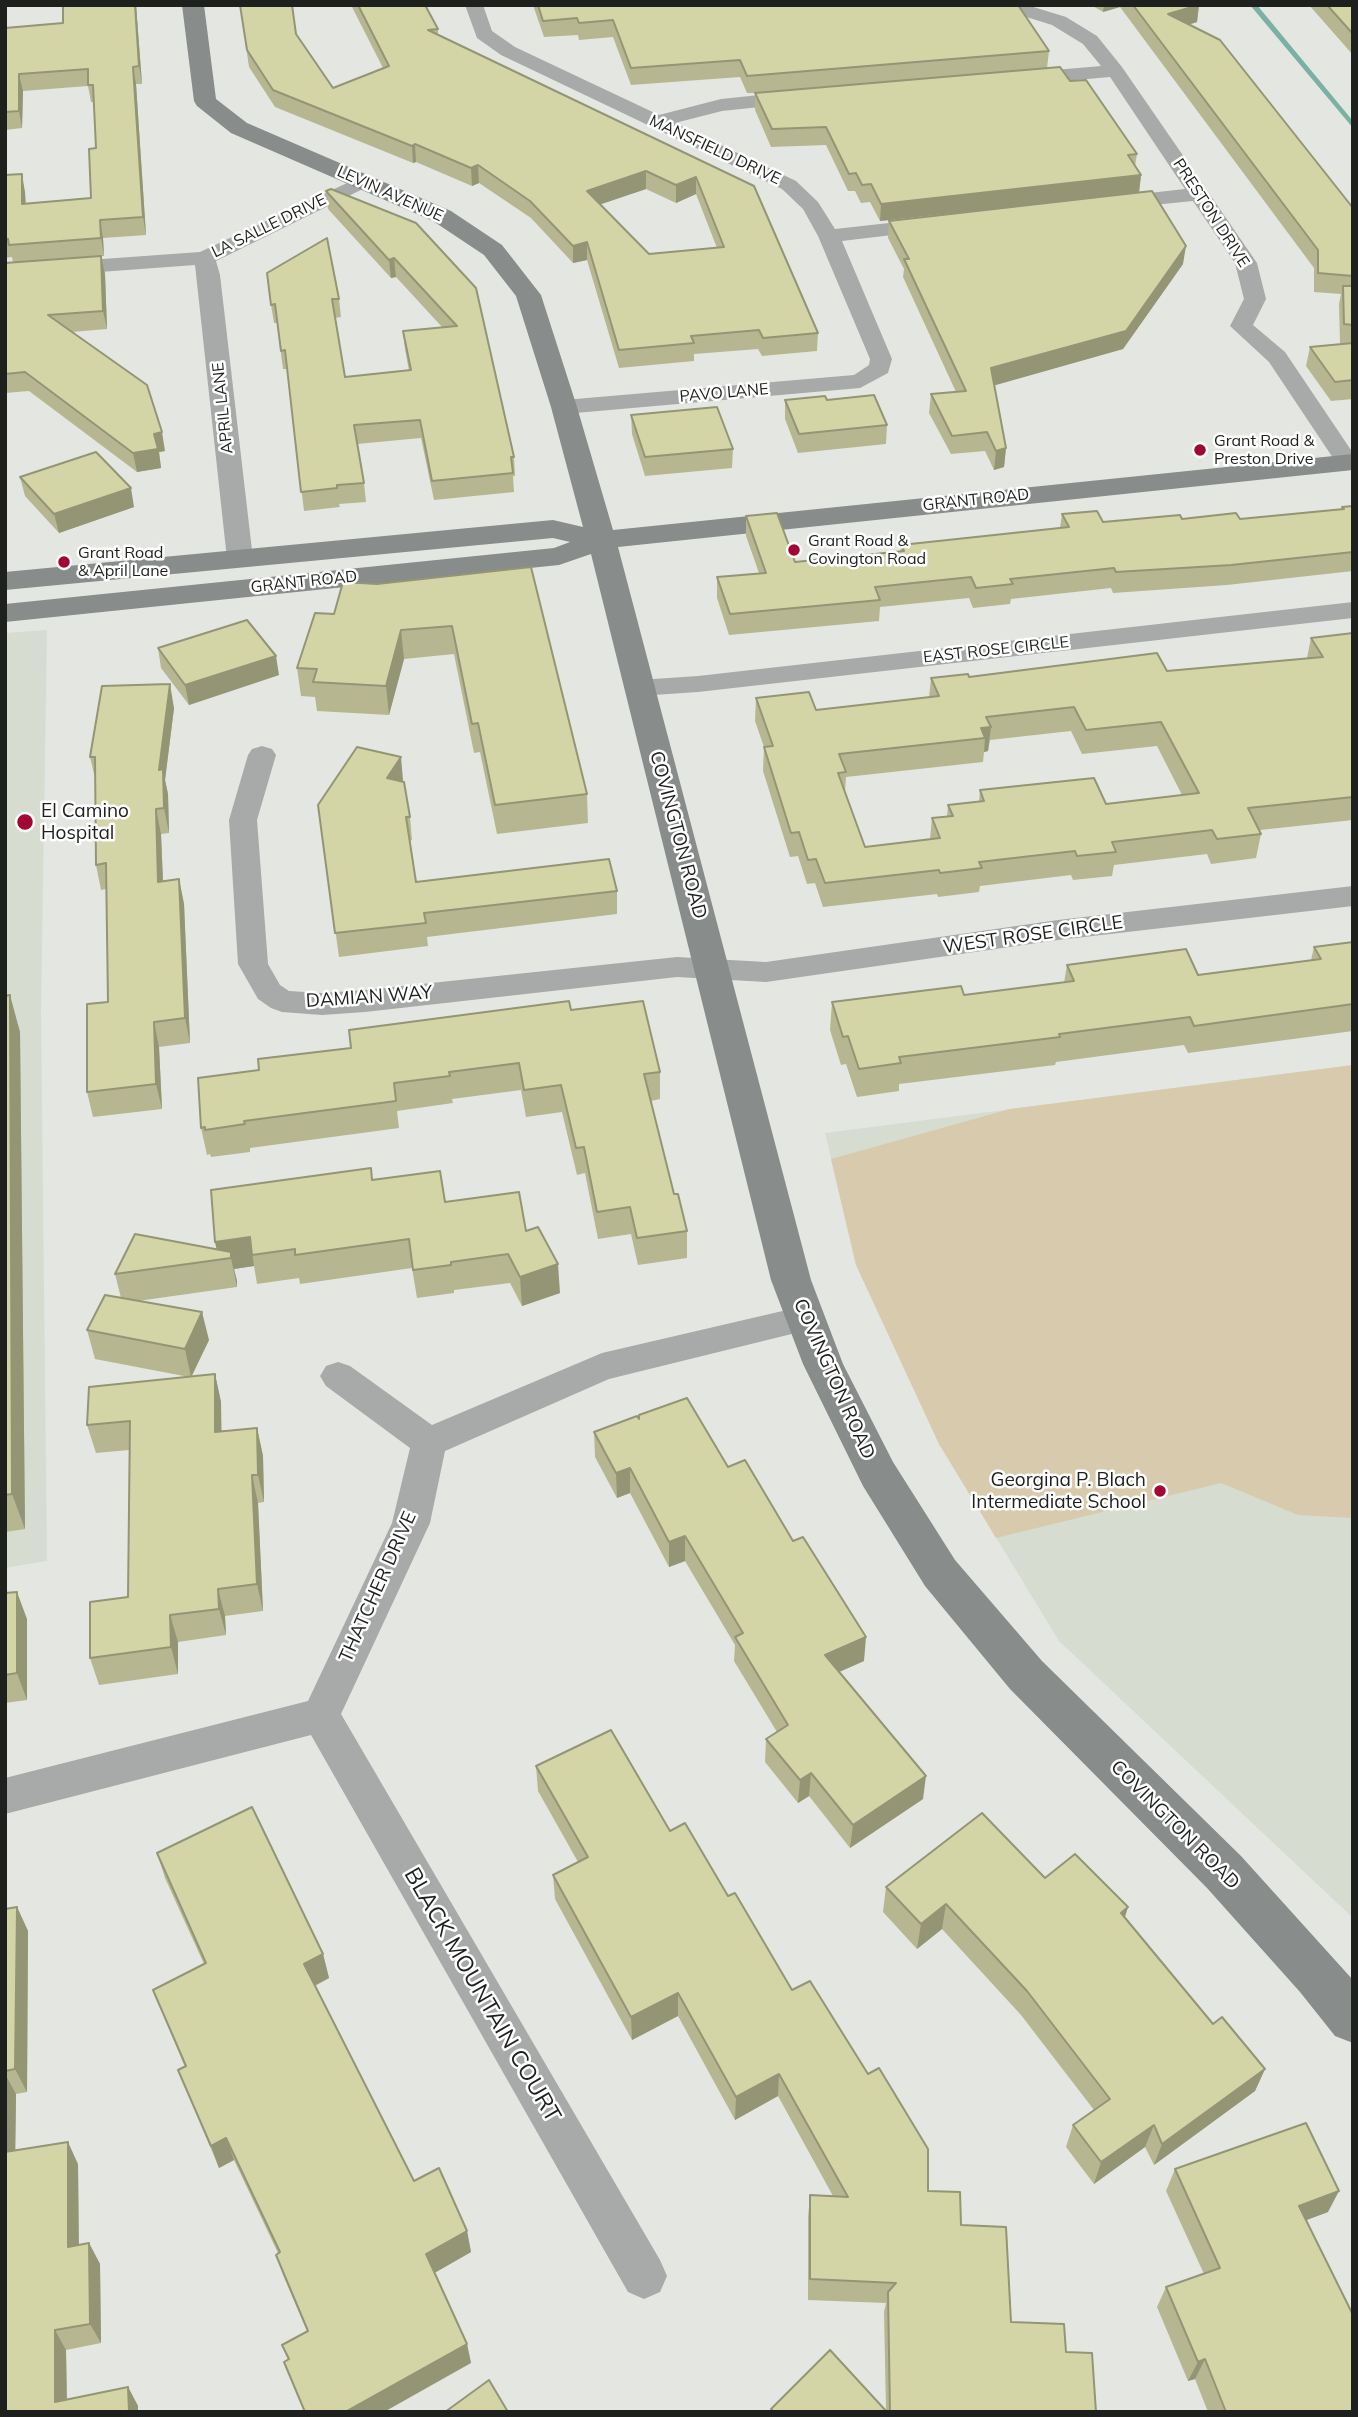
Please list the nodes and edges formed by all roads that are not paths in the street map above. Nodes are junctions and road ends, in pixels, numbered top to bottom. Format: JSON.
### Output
{"nodes":[{"id":1,"x":192,"y":5,"type":"edge"},
{"id":2,"x":474,"y":5,"type":"edge"},
{"id":3,"x":1007,"y":5,"type":"edge"},
{"id":4,"x":1115,"y":71,"type":"junction"},
{"id":5,"x":994,"y":81,"type":"edge"},
{"id":6,"x":819,"y":95,"type":"edge"},
{"id":7,"x":656,"y":122,"type":"junction"},
{"id":8,"x":362,"y":182,"type":"junction"},
{"id":9,"x":1201,"y":194,"type":"junction"},
{"id":10,"x":1098,"y":205,"type":"edge"},
{"id":11,"x":956,"y":221,"type":"edge"},
{"id":12,"x":829,"y":236,"type":"junction"},
{"id":13,"x":204,"y":258,"type":"junction"},
{"id":14,"x":5,"y":273,"type":"edge"},
{"id":15,"x":880,"y":368,"type":"joint"},
{"id":16,"x":564,"y":407,"type":"junction"},
{"id":17,"x":1350,"y":462,"type":"edge"},
{"id":18,"x":600,"y":540,"type":"junction"},
{"id":19,"x":240,"y":559,"type":"junction"},
{"id":20,"x":5,"y":581,"type":"edge"},
{"id":21,"x":1353,"y":610,"type":"edge"},
{"id":22,"x":5,"y":613,"type":"edge"},
{"id":23,"x":639,"y":688,"type":"junction"},
{"id":24,"x":262,"y":755,"type":"dead end"},
{"id":25,"x":1353,"y":896,"type":"edge"},
{"id":26,"x":713,"y":970,"type":"junction"},
{"id":27,"x":804,"y":1319,"type":"junction"},
{"id":28,"x":338,"y":1376,"type":"dead end"},
{"id":29,"x":429,"y":1442,"type":"junction"},
{"id":30,"x":321,"y":1715,"type":"junction"},
{"id":31,"x":5,"y":1796,"type":"edge"},
{"id":32,"x":1353,"y":2019,"type":"edge"},
{"id":33,"x":644,"y":2276,"type":"dead end"}],
"edges":[{"from":1,"to":8,"type":"street","name":"LEVIN AVENUE"},
{"from":2,"to":7,"type":"street","name":"MANSFIELD DRIVE"},
{"from":3,"to":4,"type":"street","name":"PRESTON DRIVE"},
{"from":4,"to":5,"type":"street"},
{"from":4,"to":9,"type":"street","name":"PRESTON DRIVE"},
{"from":6,"to":7,"type":"street"},
{"from":7,"to":12,"type":"street","name":"MANSFIELD DRIVE"},
{"from":8,"to":13,"type":"street","name":"LA SALLE DRIVE"},
{"from":8,"to":16,"type":"street","name":"LEVIN AVENUE"},
{"from":9,"to":10,"type":"street"},
{"from":9,"to":17,"type":"street","name":"PRESTON DRIVE"},
{"from":11,"to":12,"type":"street"},
{"from":12,"to":15,"type":"street","name":"MANSFIELD DRIVE"},
{"from":13,"to":14,"type":"street","name":"LA SALLE DRIVE"},
{"from":13,"to":19,"type":"street","name":"APRIL LANE"},
{"from":15,"to":16,"type":"street","name":"PAVO LANE"},
{"from":16,"to":18,"type":"street","name":"LEVIN AVENUE"},
{"from":17,"to":18,"type":"street","name":"GRANT ROAD"},
{"from":18,"to":19,"type":"street","name":"GRANT ROAD"},
{"from":18,"to":22,"type":"street","name":"GRANT ROAD"},
{"from":18,"to":23,"type":"street","name":"COVINGTON ROAD"},
{"from":19,"to":20,"type":"street","name":"GRANT ROAD"},
{"from":21,"to":23,"type":"street","name":"EAST ROSE CIRCLE"},
{"from":23,"to":26,"type":"street","name":"COVINGTON ROAD"},
{"from":24,"to":26,"type":"street","name":"DAMIAN WAY"},
{"from":25,"to":26,"type":"street","name":"WEST ROSE CIRCLE"},
{"from":26,"to":27,"type":"street","name":"COVINGTON ROAD"},
{"from":27,"to":29,"type":"street"},
{"from":27,"to":32,"type":"street","name":"COVINGTON ROAD"},
{"from":28,"to":29,"type":"street"},
{"from":29,"to":30,"type":"street","name":"THATCHER DRIVE"},
{"from":30,"to":31,"type":"street"},
{"from":30,"to":33,"type":"street","name":"BLACK MOUNTAIN COURT"}]}
